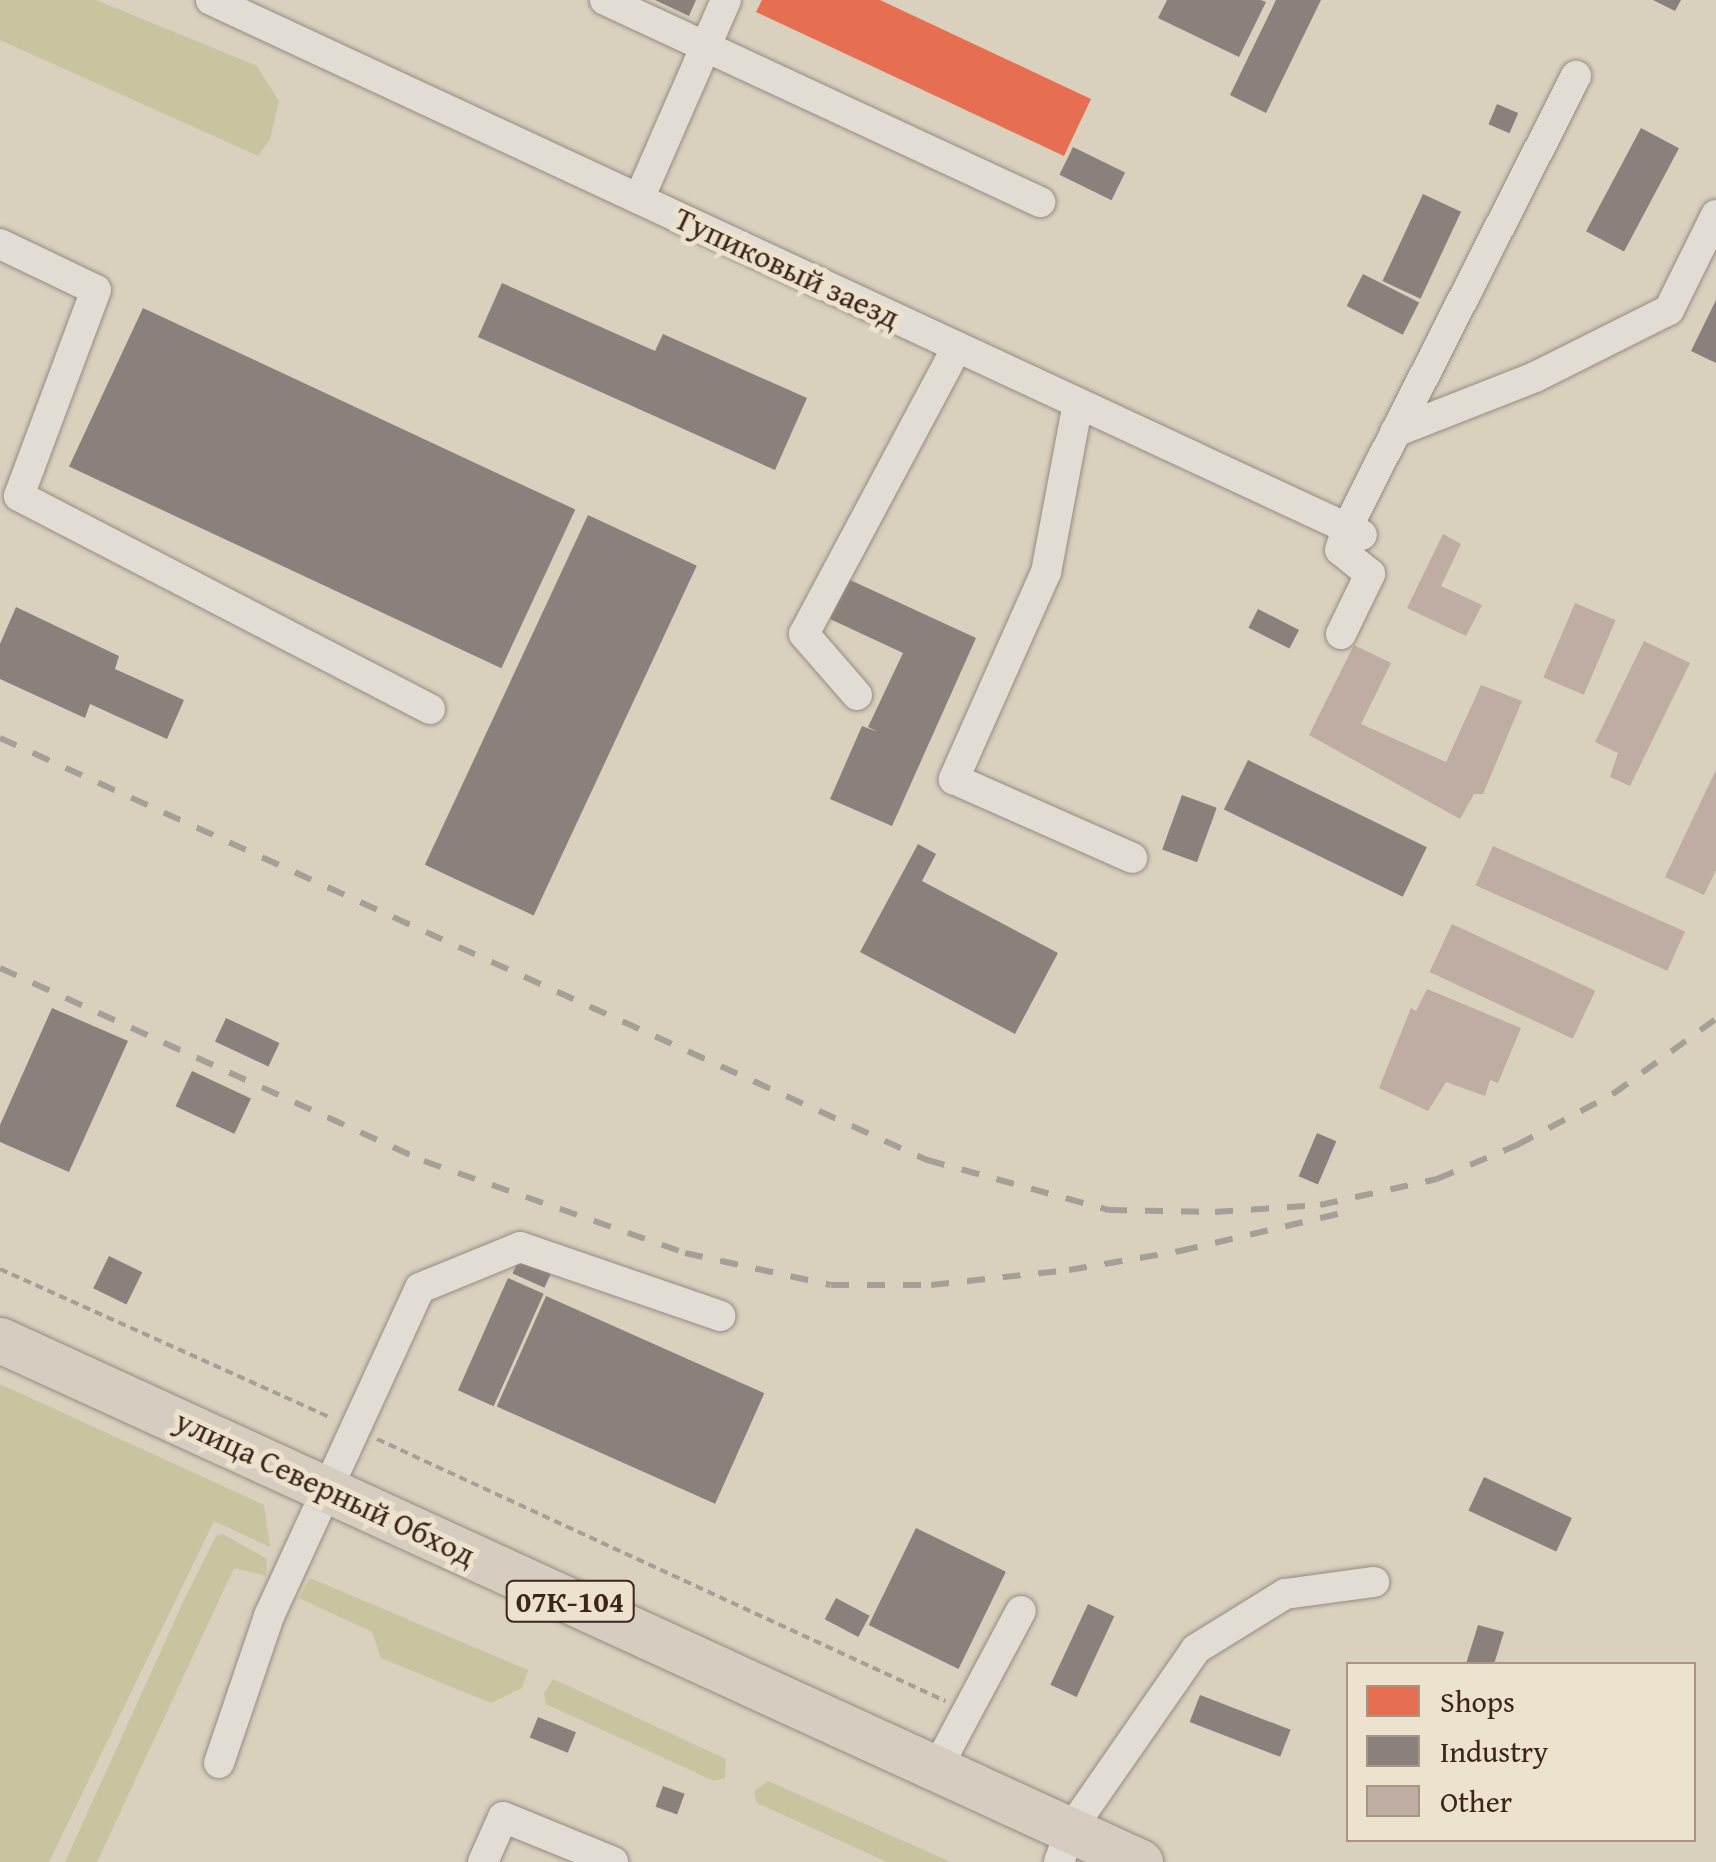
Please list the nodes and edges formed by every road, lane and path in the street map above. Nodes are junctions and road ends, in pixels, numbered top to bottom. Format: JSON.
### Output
{"nodes":[{"id":1,"x":211,"y":0,"type":"edge"},
{"id":2,"x":605,"y":0,"type":"edge"},
{"id":3,"x":726,"y":0,"type":"edge"},
{"id":4,"x":706,"y":46,"type":"junction"},
{"id":5,"x":1576,"y":76,"type":"dead end"},
{"id":6,"x":640,"y":199,"type":"junction"},
{"id":7,"x":1040,"y":202,"type":"dead end"},
{"id":8,"x":1716,"y":214,"type":"edge"},
{"id":9,"x":0,"y":244,"type":"edge"},
{"id":10,"x":956,"y":347,"type":"junction"},
{"id":11,"x":1078,"y":403,"type":"junction"},
{"id":12,"x":1395,"y":432,"type":"junction"},
{"id":13,"x":1355,"y":532,"type":"junction"},
{"id":14,"x":1342,"y":634,"type":"dead end"},
{"id":15,"x":857,"y":695,"type":"dead end"},
{"id":16,"x":430,"y":709,"type":"dead end"},
{"id":17,"x":1132,"y":858,"type":"dead end"},
{"id":18,"x":0,"y":1269,"type":"edge"},
{"id":19,"x":720,"y":1316,"type":"dead end"},
{"id":20,"x":0,"y":1340,"type":"edge"},
{"id":21,"x":356,"y":1429,"type":"junction"},
{"id":22,"x":329,"y":1490,"type":"junction"},
{"id":23,"x":1374,"y":1582,"type":"dead end"},
{"id":24,"x":1021,"y":1611,"type":"dead end"},
{"id":25,"x":968,"y":1712,"type":"junction"},
{"id":26,"x":219,"y":1763,"type":"dead end"},
{"id":27,"x":938,"y":1768,"type":"junction"},
{"id":28,"x":1065,"y":1846,"type":"edge"},
{"id":29,"x":482,"y":1862,"type":"edge"},
{"id":30,"x":613,"y":1862,"type":"edge"},
{"id":31,"x":1140,"y":1862,"type":"edge"}],
"edges":[{"from":1,"to":6,"type":"street","name":"Тупиковый заезд"},
{"from":2,"to":4,"type":"street"},
{"from":3,"to":4,"type":"street"},
{"from":4,"to":6,"type":"street"},
{"from":4,"to":7,"type":"street"},
{"from":5,"to":12,"type":"street"},
{"from":6,"to":10,"type":"street","name":"Тупиковый заезд"},
{"from":8,"to":12,"type":"street"},
{"from":9,"to":16,"type":"street"},
{"from":10,"to":11,"type":"street","name":"Тупиковый заезд"},
{"from":10,"to":15,"type":"street"},
{"from":11,"to":13,"type":"street","name":"Тупиковый заезд"},
{"from":11,"to":17,"type":"street"},
{"from":12,"to":13,"type":"street"},
{"from":13,"to":14,"type":"street"},
{"from":18,"to":21,"type":"path"},
{"from":19,"to":21,"type":"street"},
{"from":20,"to":22,"type":"highway","name":"улица Северный Обход","number":"07К-104"},
{"from":21,"to":22,"type":"street"},
{"from":21,"to":25,"type":"path"},
{"from":22,"to":26,"type":"street"},
{"from":22,"to":27,"type":"highway","name":"улица Северный Обход","number":"07К-104"},
{"from":23,"to":28,"type":"street"},
{"from":24,"to":25,"type":"street"},
{"from":25,"to":27,"type":"street"},
{"from":27,"to":28,"type":"highway","name":"улица Северный Обход","number":"07К-104"},
{"from":28,"to":31,"type":"highway","name":"улица Северный Обход","number":"07К-104"},
{"from":29,"to":30,"type":"street"}]}
